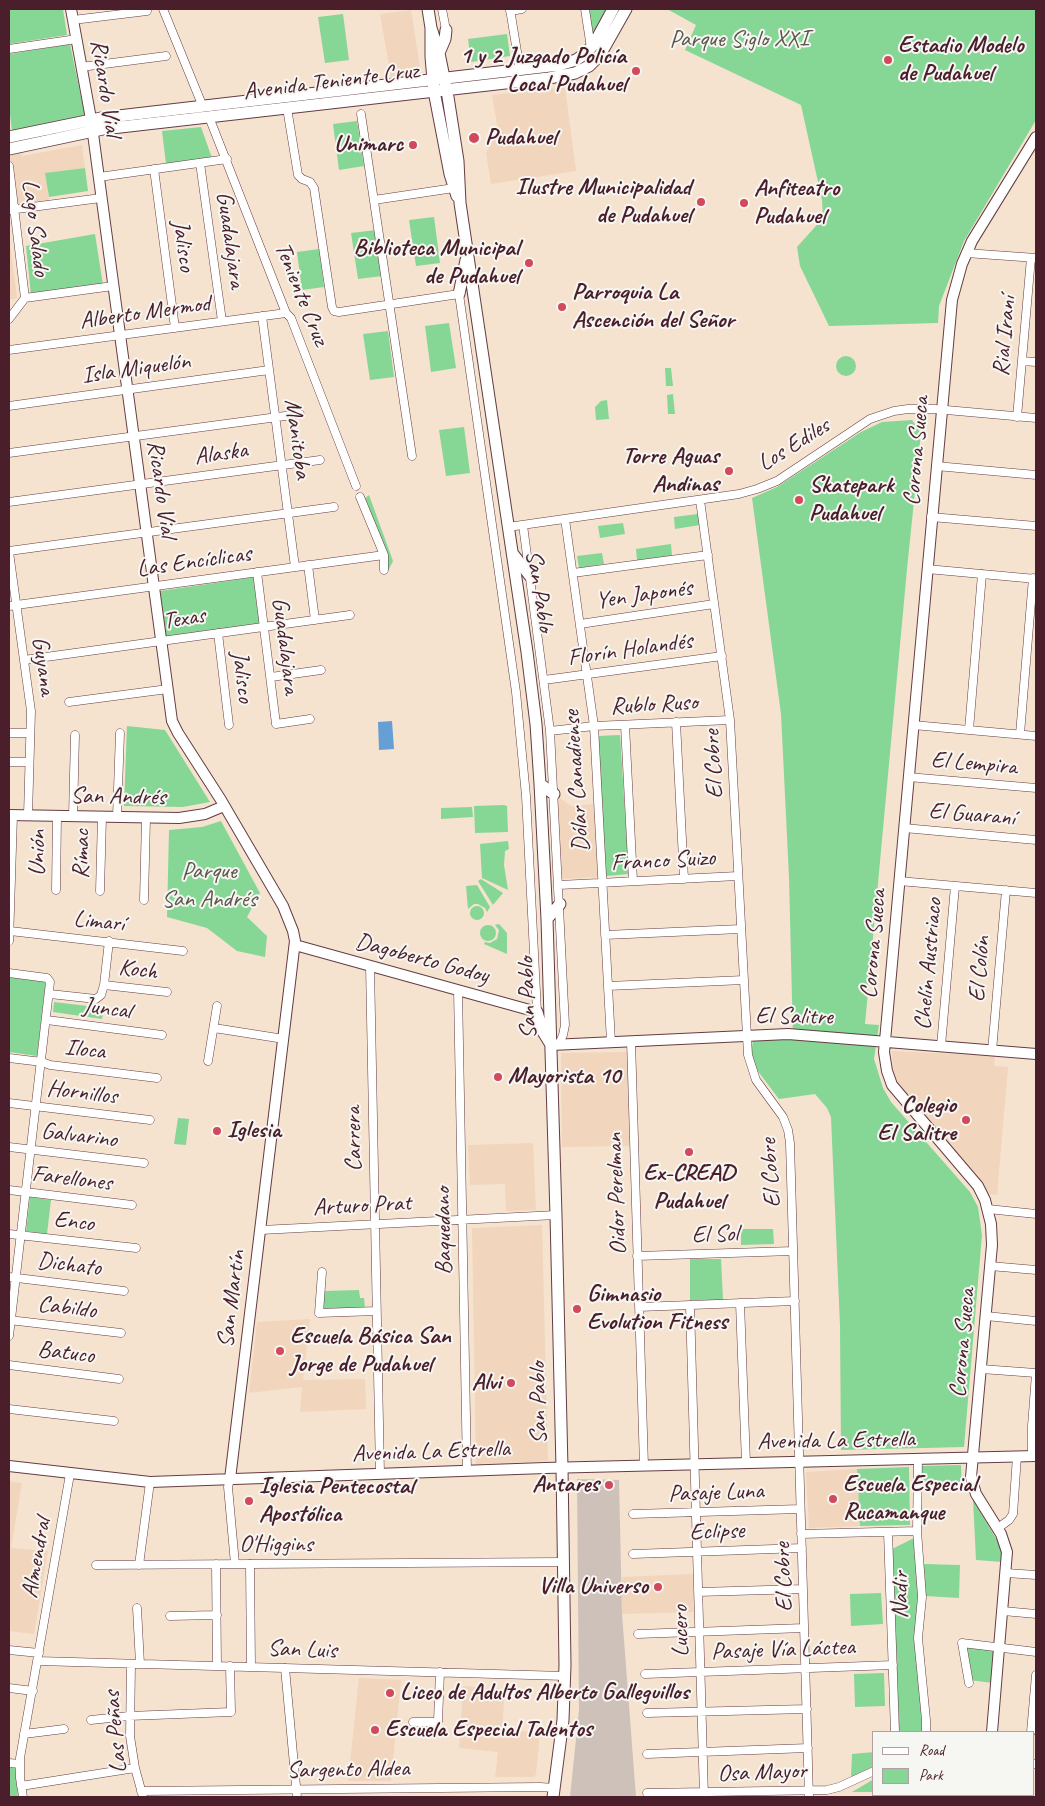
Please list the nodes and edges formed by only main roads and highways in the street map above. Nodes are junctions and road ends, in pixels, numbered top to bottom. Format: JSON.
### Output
{"nodes":[{"id":1,"x":428,"y":9,"type":"edge"},
{"id":2,"x":613,"y":9,"type":"edge"},
{"id":3,"x":626,"y":9,"type":"edge"},
{"id":4,"x":431,"y":28,"type":"junction"},
{"id":5,"x":446,"y":30,"type":"road end"},
{"id":6,"x":607,"y":32,"type":"junction"},
{"id":7,"x":438,"y":53,"type":"junction"},
{"id":8,"x":439,"y":85,"type":"junction"},
{"id":9,"x":257,"y":106,"type":"junction"},
{"id":10,"x":92,"y":125,"type":"junction"},
{"id":11,"x":9,"y":137,"type":"edge"},
{"id":12,"x":9,"y":149,"type":"edge"},
{"id":13,"x":460,"y":202,"type":"junction"},
{"id":14,"x":468,"y":253,"type":"junction"},
{"id":15,"x":459,"y":294,"type":"road end"},
{"id":16,"x":512,"y":554,"type":"junction"},
{"id":17,"x":530,"y":576,"type":"road end"},
{"id":18,"x":540,"y":784,"type":"junction"},
{"id":19,"x":554,"y":794,"type":"road end"},
{"id":20,"x":560,"y":904,"type":"road end"},
{"id":21,"x":547,"y":920,"type":"junction"},
{"id":22,"x":537,"y":1012,"type":"road end"},
{"id":23,"x":555,"y":1045,"type":"junction"},
{"id":24,"x":554,"y":1792,"type":"edge"}],
"edges":[{"from":1,"to":4,"type":"main road","name":"San Pablo"},
{"from":2,"to":6,"type":"main road","name":"Avenida Teniente Cruz"},
{"from":3,"to":6,"type":"main road","name":"Avenida Teniente Cruz"},
{"from":4,"to":7,"type":"main road","name":"San Pablo"},
{"from":4,"to":8,"type":"main road","name":"San Pablo"},
{"from":5,"to":7,"type":"main road"},
{"from":6,"to":8,"type":"main road","name":"Avenida Teniente Cruz"},
{"from":6,"to":8,"type":"main road","name":"Avenida Teniente Cruz"},
{"from":7,"to":8,"type":"main road","name":"San Pablo"},
{"from":8,"to":9,"type":"main road","name":"Avenida Teniente Cruz"},
{"from":8,"to":9,"type":"main road","name":"Avenida Teniente Cruz"},
{"from":8,"to":13,"type":"main road","name":"San Pablo"},
{"from":8,"to":13,"type":"main road","name":"San Pablo"},
{"from":9,"to":10,"type":"main road","name":"Avenida Teniente Cruz"},
{"from":10,"to":11,"type":"main road","name":"Avenida Teniente Cruz"},
{"from":10,"to":12,"type":"main road","name":"Avenida Teniente Cruz"},
{"from":13,"to":14,"type":"main road","name":"San Pablo"},
{"from":14,"to":15,"type":"main road"},
{"from":14,"to":16,"type":"main road","name":"San Pablo"},
{"from":16,"to":17,"type":"main road"},
{"from":16,"to":18,"type":"main road","name":"San Pablo"},
{"from":18,"to":19,"type":"main road"},
{"from":18,"to":21,"type":"main road","name":"San Pablo"},
{"from":20,"to":21,"type":"main road"},
{"from":21,"to":23,"type":"main road","name":"San Pablo"},
{"from":22,"to":23,"type":"main road"},
{"from":23,"to":24,"type":"main road","name":"San Pablo"}]}
